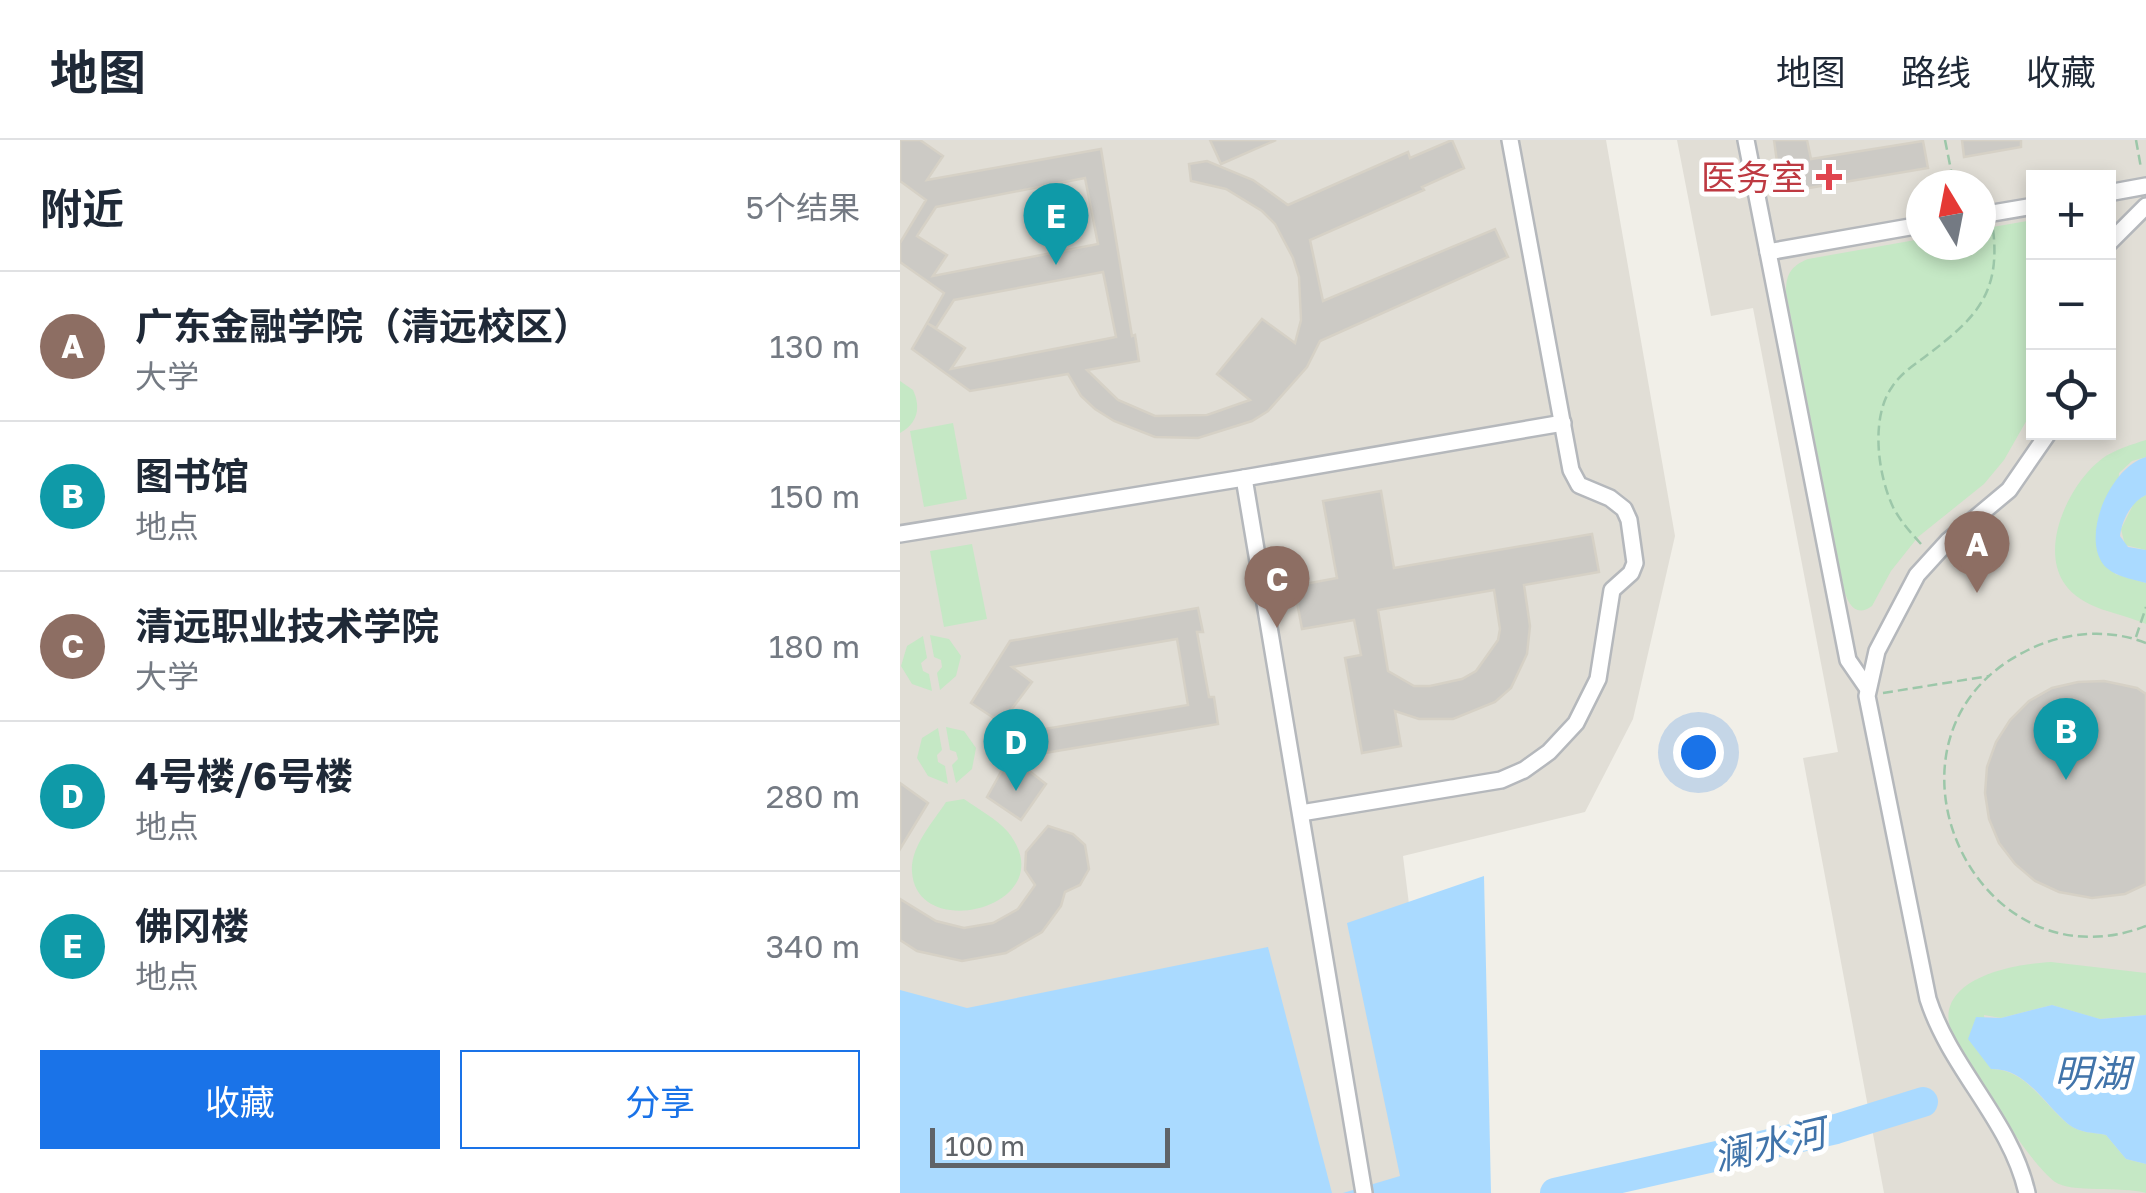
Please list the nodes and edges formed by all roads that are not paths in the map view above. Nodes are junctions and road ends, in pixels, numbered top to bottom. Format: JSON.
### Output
{"nodes":[{"id":1,"x":1510,"y":140,"type":"edge"},
{"id":2,"x":1746,"y":140,"type":"edge"},
{"id":3,"x":2145,"y":186,"type":"edge"},
{"id":4,"x":2116,"y":191,"type":"edge"},
{"id":5,"x":2146,"y":206,"type":"edge"},
{"id":6,"x":2026,"y":207,"type":"edge"},
{"id":7,"x":1996,"y":212,"type":"edge"},
{"id":8,"x":1906,"y":229,"type":"edge"},
{"id":9,"x":2116,"y":236,"type":"edge"},
{"id":10,"x":1768,"y":252,"type":"junction"},
{"id":11,"x":1563,"y":423,"type":"junction"},
{"id":12,"x":2043,"y":440,"type":"edge"},
{"id":13,"x":1244,"y":478,"type":"junction"},
{"id":14,"x":900,"y":534,"type":"edge"},
{"id":15,"x":1867,"y":692,"type":"junction"},
{"id":16,"x":1300,"y":814,"type":"junction"},
{"id":17,"x":1363,"y":1187,"type":"edge"},
{"id":18,"x":2027,"y":1193,"type":"edge"}],
"edges":[{"from":1,"to":11,"type":"street"},
{"from":2,"to":10,"type":"street"},
{"from":3,"to":4,"type":"street"},
{"from":5,"to":9,"type":"street"},
{"from":6,"to":7,"type":"street"},
{"from":8,"to":10,"type":"street"},
{"from":10,"to":15,"type":"street"},
{"from":11,"to":13,"type":"street"},
{"from":11,"to":16,"type":"street"},
{"from":12,"to":15,"type":"street"},
{"from":13,"to":14,"type":"street"},
{"from":13,"to":16,"type":"street"},
{"from":15,"to":18,"type":"street"},
{"from":16,"to":17,"type":"street"}]}
